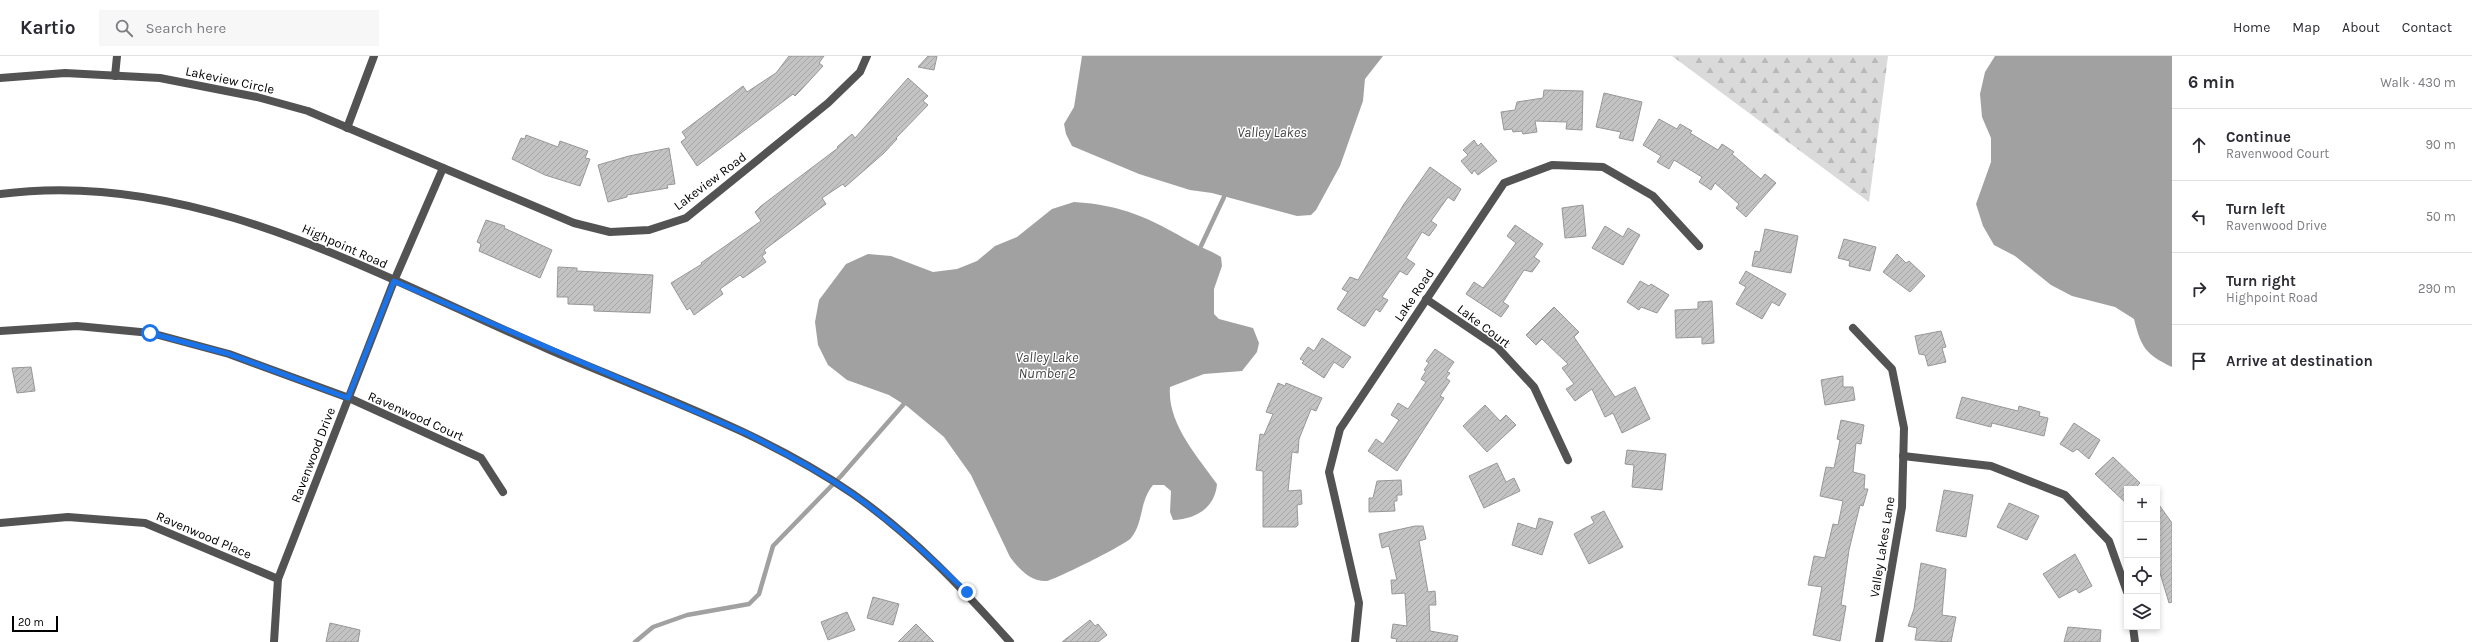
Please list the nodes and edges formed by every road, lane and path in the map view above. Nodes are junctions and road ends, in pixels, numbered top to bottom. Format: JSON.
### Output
{"nodes":[{"id":1,"x":117,"y":56,"type":"edge"},
{"id":2,"x":374,"y":56,"type":"edge"},
{"id":3,"x":867,"y":56,"type":"edge"},
{"id":4,"x":115,"y":76,"type":"junction"},
{"id":5,"x":0,"y":78,"type":"edge"},
{"id":6,"x":347,"y":128,"type":"junction"},
{"id":7,"x":443,"y":168,"type":"junction"},
{"id":8,"x":0,"y":194,"type":"edge"},
{"id":9,"x":1699,"y":246,"type":"dead end"},
{"id":10,"x":394,"y":281,"type":"junction"},
{"id":11,"x":1426,"y":299,"type":"junction"},
{"id":12,"x":1852,"y":328,"type":"dead end"},
{"id":13,"x":0,"y":331,"type":"edge"},
{"id":14,"x":348,"y":398,"type":"junction"},
{"id":15,"x":1903,"y":456,"type":"junction"},
{"id":16,"x":1568,"y":460,"type":"dead end"},
{"id":17,"x":503,"y":492,"type":"dead end"},
{"id":18,"x":0,"y":523,"type":"edge"},
{"id":19,"x":278,"y":578,"type":"junction"},
{"id":20,"x":2124,"y":584,"type":"edge"},
{"id":21,"x":2133,"y":630,"type":"edge"},
{"id":22,"x":274,"y":642,"type":"edge"},
{"id":23,"x":1010,"y":642,"type":"edge"},
{"id":24,"x":1355,"y":642,"type":"edge"},
{"id":25,"x":1879,"y":642,"type":"edge"},
{"id":26,"x":2135,"y":642,"type":"edge"}],
"edges":[{"from":1,"to":4,"type":"street"},
{"from":2,"to":6,"type":"street"},
{"from":3,"to":7,"type":"street","name":"Lakeview Road"},
{"from":4,"to":5,"type":"street","name":"Lakeview Circle"},
{"from":4,"to":6,"type":"street","name":"Lakeview Circle"},
{"from":6,"to":7,"type":"street","name":"Lakeview Circle"},
{"from":7,"to":10,"type":"street","name":"Ravenwood Drive"},
{"from":8,"to":10,"type":"street","name":"Highpoint Road"},
{"from":9,"to":11,"type":"street","name":"Lake Road"},
{"from":10,"to":14,"type":"street","name":"Ravenwood Drive"},
{"from":10,"to":23,"type":"street","name":"Highpoint Road"},
{"from":11,"to":16,"type":"street","name":"Lake Court"},
{"from":11,"to":24,"type":"street","name":"Lake Road"},
{"from":12,"to":15,"type":"street","name":"Valley Lakes Lane"},
{"from":13,"to":14,"type":"street","name":"Ravenwood Court"},
{"from":14,"to":17,"type":"street","name":"Ravenwood Court"},
{"from":14,"to":19,"type":"street","name":"Ravenwood Drive"},
{"from":15,"to":20,"type":"street"},
{"from":15,"to":25,"type":"street","name":"Valley Lakes Lane"},
{"from":18,"to":19,"type":"street","name":"Ravenwood Place"},
{"from":19,"to":22,"type":"street","name":"Ravenwood Drive"},
{"from":21,"to":26,"type":"street"}]}
